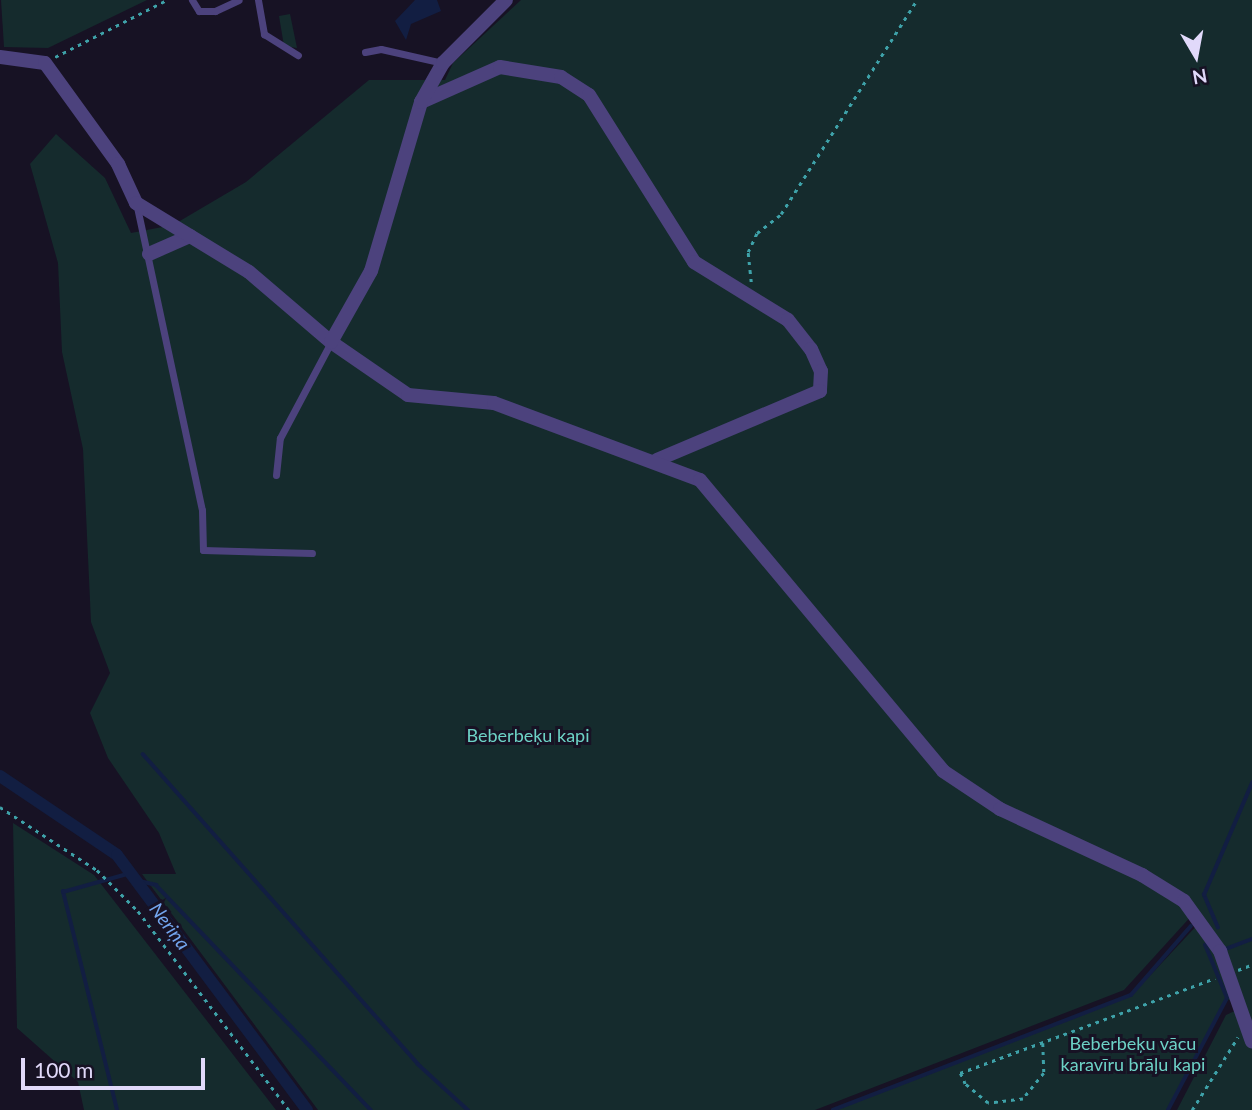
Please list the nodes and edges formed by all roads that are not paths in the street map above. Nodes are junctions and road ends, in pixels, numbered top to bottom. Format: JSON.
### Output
{"nodes":[{"id":1,"x":192,"y":0,"type":"edge"},
{"id":2,"x":239,"y":0,"type":"edge"},
{"id":3,"x":258,"y":0,"type":"edge"},
{"id":4,"x":506,"y":0,"type":"edge"},
{"id":5,"x":365,"y":52,"type":"dead end"},
{"id":6,"x":298,"y":55,"type":"dead end"},
{"id":7,"x":0,"y":57,"type":"edge"},
{"id":8,"x":443,"y":62,"type":"junction"},
{"id":9,"x":421,"y":102,"type":"junction"},
{"id":10,"x":136,"y":203,"type":"junction"},
{"id":11,"x":190,"y":236,"type":"junction"},
{"id":12,"x":149,"y":254,"type":"junction"},
{"id":13,"x":331,"y":342,"type":"junction"},
{"id":14,"x":657,"y":460,"type":"junction"},
{"id":15,"x":276,"y":475,"type":"dead end"},
{"id":16,"x":312,"y":553,"type":"dead end"},
{"id":17,"x":1252,"y":1042,"type":"edge"}],
"edges":[{"from":1,"to":2,"type":"lane"},
{"from":3,"to":6,"type":"lane"},
{"from":4,"to":8,"type":"street"},
{"from":5,"to":8,"type":"lane"},
{"from":7,"to":10,"type":"street"},
{"from":8,"to":9,"type":"street"},
{"from":9,"to":13,"type":"street"},
{"from":9,"to":14,"type":"street"},
{"from":10,"to":11,"type":"street"},
{"from":10,"to":12,"type":"lane"},
{"from":11,"to":12,"type":"street"},
{"from":11,"to":13,"type":"street"},
{"from":12,"to":16,"type":"lane"},
{"from":13,"to":14,"type":"street"},
{"from":13,"to":15,"type":"lane"},
{"from":14,"to":17,"type":"street"}]}
